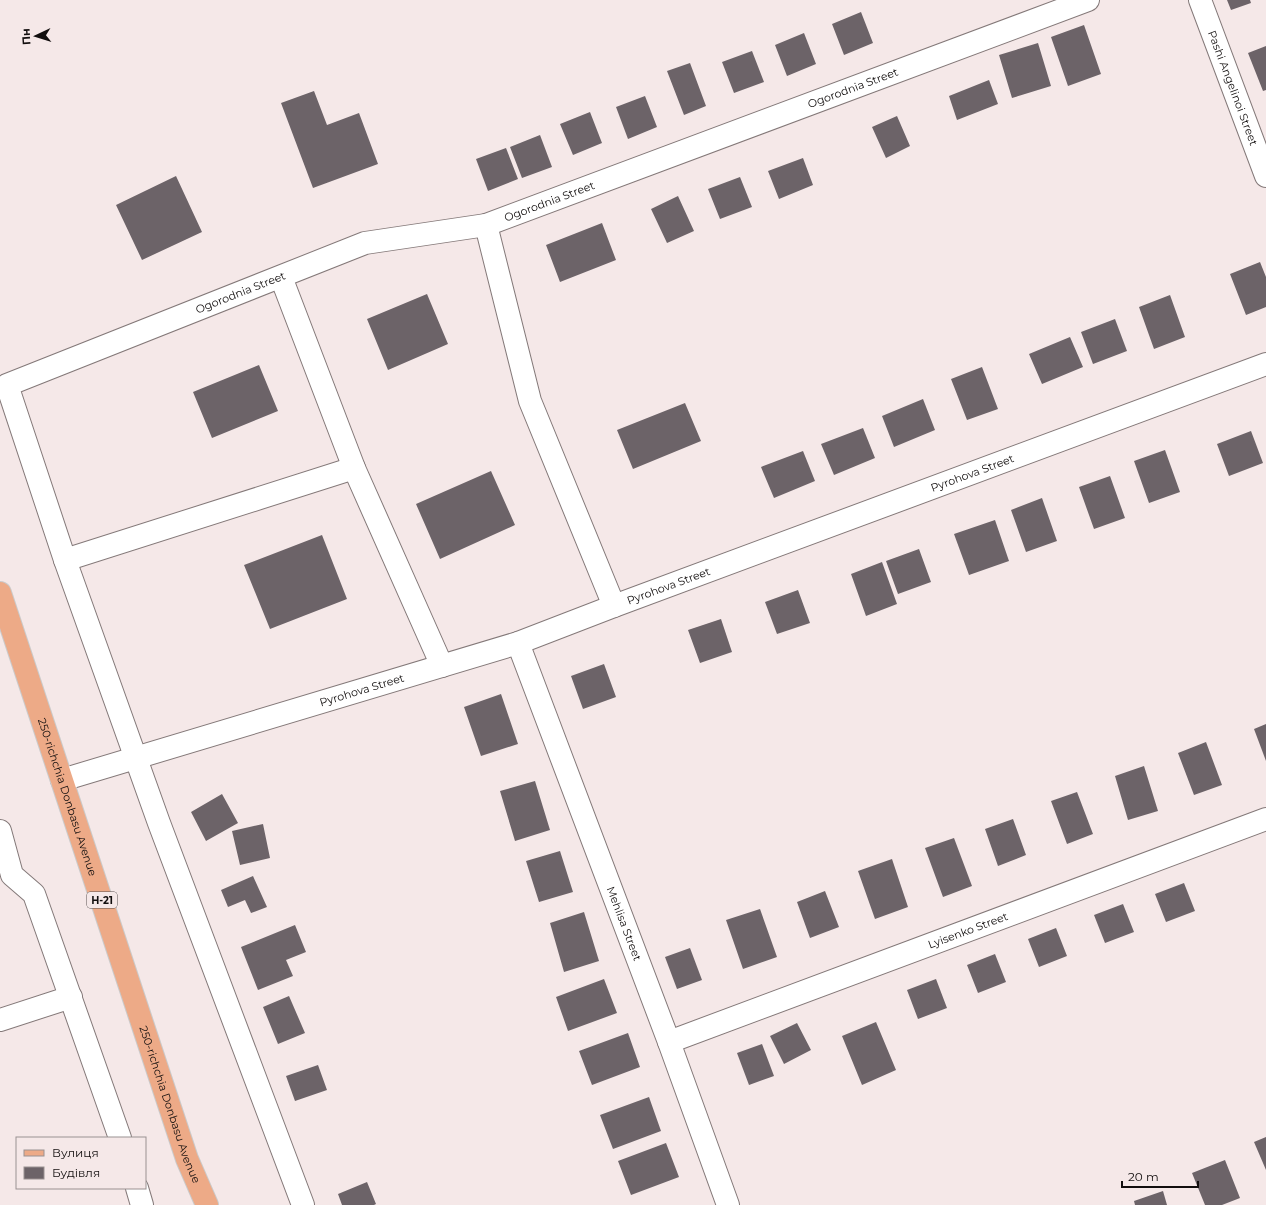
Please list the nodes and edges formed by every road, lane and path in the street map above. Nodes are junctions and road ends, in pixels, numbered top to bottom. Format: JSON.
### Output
{"nodes":[{"id":1,"x":1088,"y":0,"type":"edge"},
{"id":2,"x":1200,"y":0,"type":"edge"},
{"id":3,"x":1266,"y":176,"type":"edge"},
{"id":4,"x":486,"y":225,"type":"junction"},
{"id":5,"x":281,"y":277,"type":"junction"},
{"id":6,"x":1266,"y":364,"type":"edge"},
{"id":7,"x":354,"y":468,"type":"junction"},
{"id":8,"x":65,"y":560,"type":"junction"},
{"id":9,"x":0,"y":593,"type":"edge"},
{"id":10,"x":614,"y":606,"type":"junction"},
{"id":11,"x":518,"y":643,"type":"junction"},
{"id":12,"x":442,"y":666,"type":"junction"},
{"id":13,"x":136,"y":758,"type":"junction"},
{"id":14,"x":62,"y":780,"type":"junction"},
{"id":15,"x":1266,"y":819,"type":"edge"},
{"id":16,"x":0,"y":831,"type":"edge"},
{"id":17,"x":71,"y":997,"type":"junction"},
{"id":18,"x":0,"y":1020,"type":"edge"},
{"id":19,"x":669,"y":1042,"type":"junction"},
{"id":20,"x":120,"y":1137,"type":"edge"},
{"id":21,"x":137,"y":1189,"type":"edge"},
{"id":22,"x":142,"y":1205,"type":"edge"},
{"id":23,"x":206,"y":1205,"type":"edge"},
{"id":24,"x":303,"y":1205,"type":"edge"},
{"id":25,"x":728,"y":1205,"type":"edge"}],
"edges":[{"from":1,"to":4,"type":"street","name":"Ogorodnia Street"},
{"from":2,"to":3,"type":"street","name":"Pashi Angelinoi Street"},
{"from":4,"to":5,"type":"street","name":"Ogorodnia Street"},
{"from":4,"to":10,"type":"street"},
{"from":5,"to":7,"type":"street"},
{"from":5,"to":8,"type":"street","name":"Ogorodnia Street"},
{"from":6,"to":10,"type":"street","name":"Pyrohova Street"},
{"from":7,"to":8,"type":"street"},
{"from":7,"to":12,"type":"street"},
{"from":8,"to":13,"type":"street"},
{"from":9,"to":14,"type":"main road","name":"250-richchia Donbasu Avenue","number":"Н-21"},
{"from":10,"to":11,"type":"street","name":"Pyrohova Street"},
{"from":11,"to":12,"type":"street","name":"Pyrohova Street"},
{"from":11,"to":19,"type":"street","name":"Mehlisa Street"},
{"from":12,"to":13,"type":"street","name":"Pyrohova Street"},
{"from":13,"to":14,"type":"street","name":"Pyrohova Street"},
{"from":13,"to":24,"type":"street"},
{"from":14,"to":23,"type":"main road","name":"250-richchia Donbasu Avenue","number":"Н-21"},
{"from":15,"to":19,"type":"street","name":"Lyisenko Street"},
{"from":16,"to":17,"type":"street"},
{"from":17,"to":18,"type":"street"},
{"from":17,"to":20,"type":"street"},
{"from":19,"to":25,"type":"street","name":"Mehlisa Street"},
{"from":21,"to":22,"type":"street"}]}
